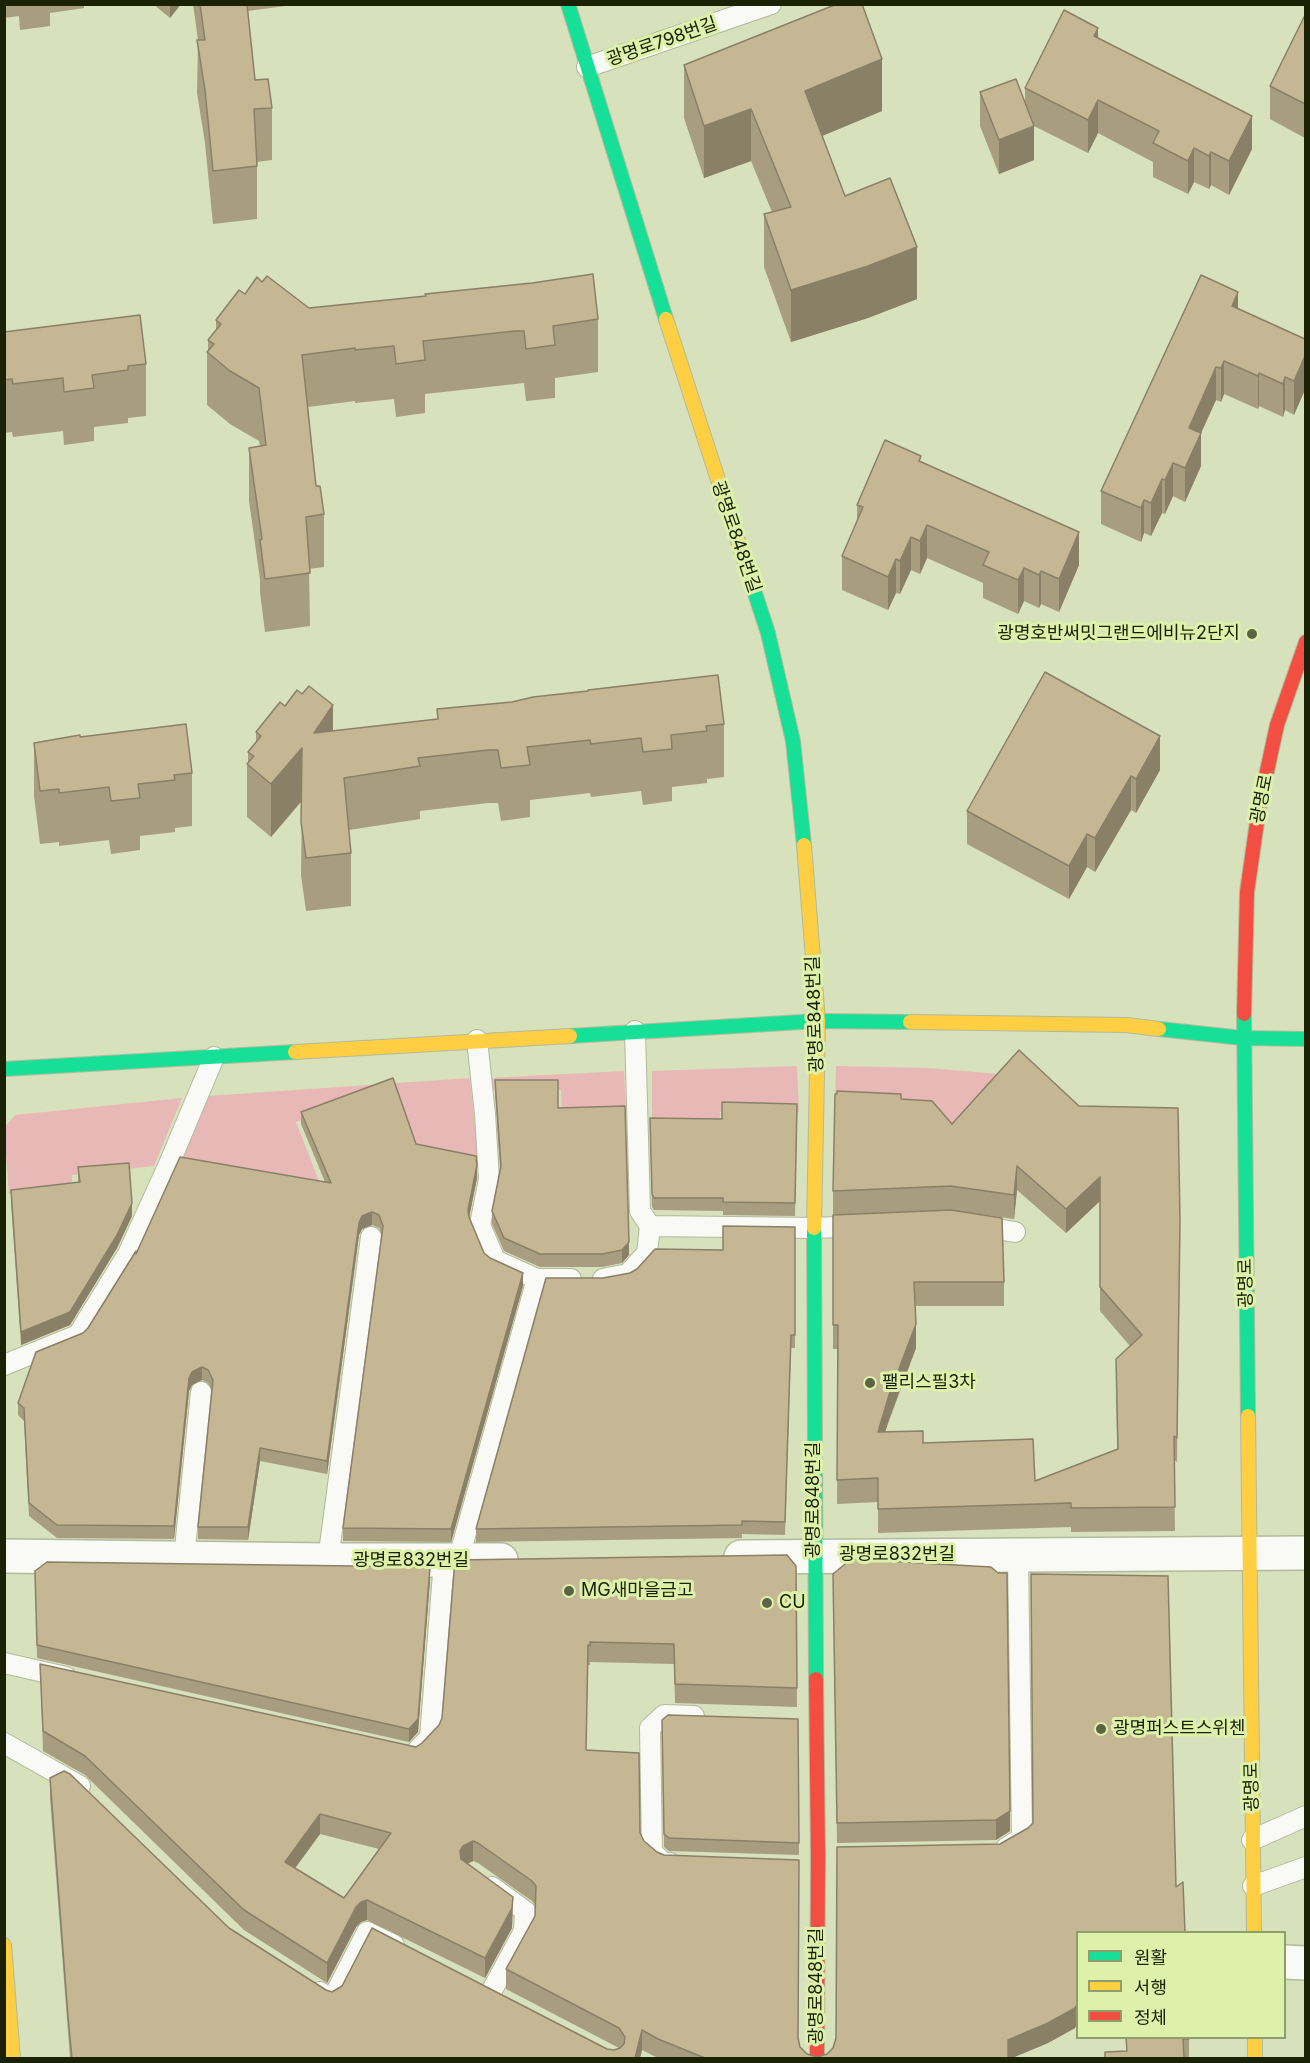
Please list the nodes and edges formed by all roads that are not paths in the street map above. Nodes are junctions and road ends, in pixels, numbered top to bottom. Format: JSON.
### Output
{"nodes":[{"id":1,"x":568,"y":4,"type":"edge"},
{"id":2,"x":771,"y":4,"type":"edge"},
{"id":3,"x":587,"y":67,"type":"junction"},
{"id":4,"x":1305,"y":642,"type":"edge"},
{"id":5,"x":818,"y":1021,"type":"junction"},
{"id":6,"x":635,"y":1031,"type":"junction"},
{"id":7,"x":1243,"y":1038,"type":"junction"},
{"id":8,"x":1305,"y":1039,"type":"edge"},
{"id":9,"x":477,"y":1040,"type":"junction"},
{"id":10,"x":214,"y":1057,"type":"junction"},
{"id":11,"x":4,"y":1069,"type":"edge"},
{"id":12,"x":962,"y":1224,"type":"edge"},
{"id":13,"x":883,"y":1225,"type":"edge"},
{"id":14,"x":651,"y":1227,"type":"junction"},
{"id":15,"x":814,"y":1228,"type":"junction"},
{"id":16,"x":1015,"y":1232,"type":"dead end"},
{"id":17,"x":371,"y":1237,"type":"dead end"},
{"id":18,"x":537,"y":1279,"type":"junction"},
{"id":19,"x":4,"y":1365,"type":"edge"},
{"id":20,"x":201,"y":1392,"type":"dead end"},
{"id":21,"x":1305,"y":1553,"type":"edge"},
{"id":22,"x":1249,"y":1554,"type":"junction"},
{"id":23,"x":1018,"y":1555,"type":"junction"},
{"id":24,"x":4,"y":1556,"type":"edge"},
{"id":25,"x":814,"y":1556,"type":"junction"},
{"id":26,"x":707,"y":1557,"type":"edge"},
{"id":27,"x":184,"y":1558,"type":"junction"},
{"id":28,"x":328,"y":1560,"type":"junction"},
{"id":29,"x":529,"y":1560,"type":"edge"},
{"id":30,"x":451,"y":1561,"type":"junction"},
{"id":31,"x":4,"y":1663,"type":"edge"},
{"id":32,"x":86,"y":1682,"type":"edge"},
{"id":33,"x":711,"y":1716,"type":"edge"},
{"id":34,"x":794,"y":1719,"type":"edge"},
{"id":35,"x":817,"y":1720,"type":"junction"},
{"id":36,"x":4,"y":1743,"type":"edge"},
{"id":37,"x":401,"y":1752,"type":"edge"},
{"id":38,"x":94,"y":1800,"type":"edge"},
{"id":39,"x":1305,"y":1816,"type":"edge"},
{"id":40,"x":1252,"y":1840,"type":"junction"},
{"id":41,"x":989,"y":1852,"type":"edge"},
{"id":42,"x":841,"y":1855,"type":"edge"},
{"id":43,"x":688,"y":1864,"type":"edge"},
{"id":44,"x":813,"y":1864,"type":"junction"},
{"id":45,"x":1305,"y":1867,"type":"edge"},
{"id":46,"x":480,"y":1879,"type":"edge"},
{"id":47,"x":1253,"y":1886,"type":"junction"},
{"id":48,"x":1254,"y":1931,"type":"edge"},
{"id":49,"x":4,"y":1945,"type":"edge"},
{"id":50,"x":408,"y":1953,"type":"edge"},
{"id":51,"x":1286,"y":1962,"type":"edge"},
{"id":52,"x":1305,"y":1963,"type":"edge"},
{"id":53,"x":303,"y":1982,"type":"edge"},
{"id":54,"x":469,"y":1983,"type":"edge"},
{"id":55,"x":490,"y":1994,"type":"junction"},
{"id":56,"x":510,"y":2004,"type":"edge"},
{"id":57,"x":1255,"y":2039,"type":"edge"},
{"id":58,"x":13,"y":2058,"type":"edge"},
{"id":59,"x":818,"y":2058,"type":"edge"},
{"id":60,"x":1255,"y":2058,"type":"edge"}],
"edges":[{"from":1,"to":3,"type":"street","name":"광명로848번길"},
{"from":2,"to":3,"type":"lane","name":"광명로798번길"},
{"from":3,"to":5,"type":"street","name":"광명로848번길"},
{"from":4,"to":7,"type":"street","name":"광명로"},
{"from":5,"to":6,"type":"street"},
{"from":5,"to":7,"type":"street"},
{"from":5,"to":15,"type":"street","name":"광명로848번길"},
{"from":6,"to":9,"type":"street"},
{"from":6,"to":14,"type":"lane"},
{"from":7,"to":8,"type":"street"},
{"from":7,"to":22,"type":"street","name":"광명로"},
{"from":9,"to":10,"type":"street"},
{"from":9,"to":18,"type":"lane"},
{"from":10,"to":11,"type":"street"},
{"from":10,"to":19,"type":"lane"},
{"from":12,"to":16,"type":"lane"},
{"from":13,"to":15,"type":"lane"},
{"from":14,"to":15,"type":"lane"},
{"from":14,"to":18,"type":"lane"},
{"from":15,"to":25,"type":"street","name":"광명로848번길"},
{"from":17,"to":28,"type":"lane"},
{"from":18,"to":30,"type":"lane"},
{"from":20,"to":27,"type":"lane"},
{"from":21,"to":22,"type":"street","name":"광명로832번길"},
{"from":22,"to":23,"type":"street","name":"광명로832번길"},
{"from":22,"to":40,"type":"street","name":"광명로"},
{"from":23,"to":25,"type":"street","name":"광명로832번길"},
{"from":23,"to":41,"type":"lane"},
{"from":24,"to":27,"type":"street","name":"광명로832번길"},
{"from":25,"to":26,"type":"street","name":"광명로832번길"},
{"from":25,"to":35,"type":"street","name":"광명로848번길"},
{"from":27,"to":28,"type":"street","name":"광명로832번길"},
{"from":28,"to":30,"type":"street","name":"광명로832번길"},
{"from":29,"to":30,"type":"street","name":"광명로832번길"},
{"from":30,"to":37,"type":"lane"},
{"from":31,"to":32,"type":"lane"},
{"from":33,"to":43,"type":"lane"},
{"from":34,"to":35,"type":"lane"},
{"from":35,"to":44,"type":"street","name":"광명로848번길"},
{"from":36,"to":38,"type":"lane"},
{"from":39,"to":40,"type":"lane"},
{"from":40,"to":47,"type":"street","name":"광명로"},
{"from":42,"to":44,"type":"lane"},
{"from":44,"to":59,"type":"street","name":"광명로848번길"},
{"from":45,"to":47,"type":"lane"},
{"from":46,"to":55,"type":"lane"},
{"from":47,"to":48,"type":"street","name":"광명로"},
{"from":49,"to":58,"type":"street"},
{"from":50,"to":53,"type":"lane"},
{"from":51,"to":52,"type":"street"},
{"from":54,"to":55,"type":"lane"},
{"from":55,"to":56,"type":"lane"},
{"from":57,"to":60,"type":"street"}]}
